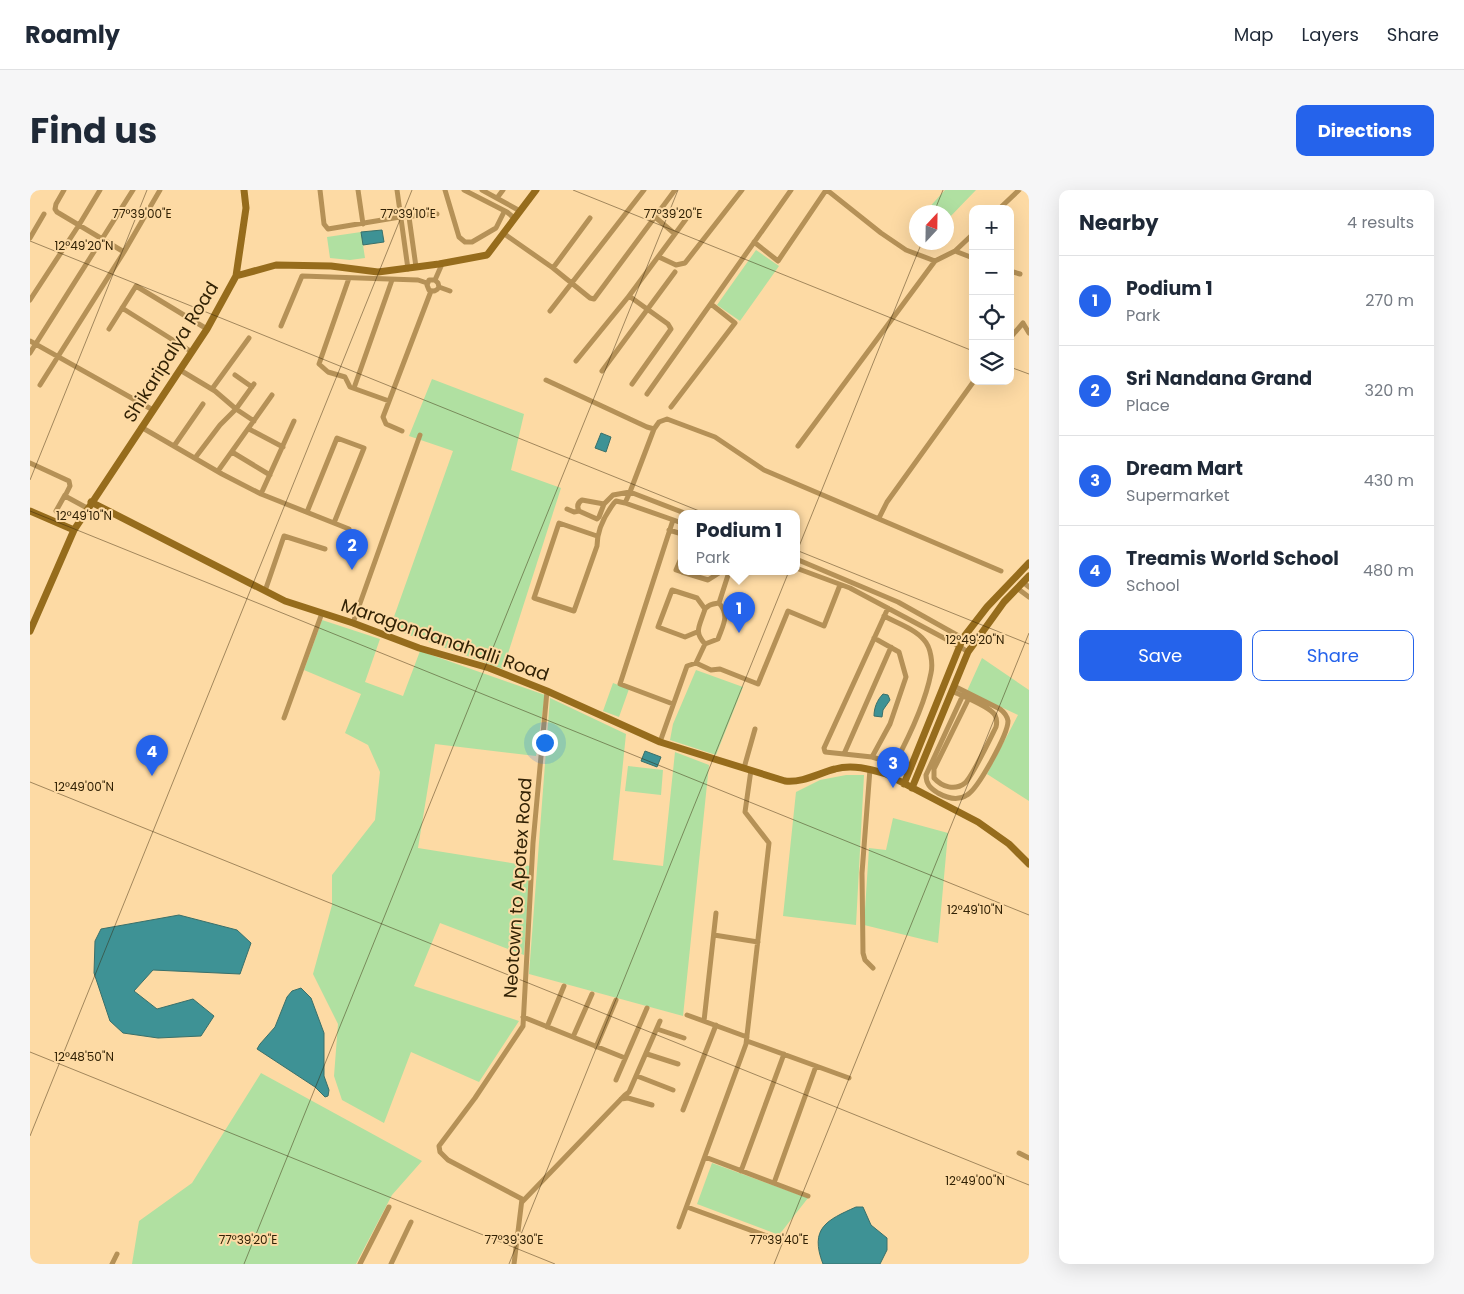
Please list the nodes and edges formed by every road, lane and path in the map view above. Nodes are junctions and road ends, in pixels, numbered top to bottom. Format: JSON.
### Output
{"nodes":[{"id":1,"x":64,"y":190,"type":"edge"},
{"id":2,"x":100,"y":190,"type":"edge"},
{"id":3,"x":133,"y":190,"type":"edge"},
{"id":4,"x":160,"y":190,"type":"edge"},
{"id":5,"x":244,"y":190,"type":"edge"},
{"id":6,"x":320,"y":190,"type":"edge"},
{"id":7,"x":358,"y":190,"type":"edge"},
{"id":8,"x":397,"y":190,"type":"edge"},
{"id":9,"x":445,"y":190,"type":"edge"},
{"id":10,"x":464,"y":190,"type":"edge"},
{"id":11,"x":482,"y":190,"type":"edge"},
{"id":12,"x":503,"y":190,"type":"edge"},
{"id":13,"x":536,"y":190,"type":"edge"},
{"id":14,"x":644,"y":190,"type":"edge"},
{"id":15,"x":675,"y":190,"type":"edge"},
{"id":16,"x":742,"y":190,"type":"edge"},
{"id":17,"x":792,"y":190,"type":"edge"},
{"id":18,"x":826,"y":190,"type":"edge"},
{"id":19,"x":1019,"y":190,"type":"edge"},
{"id":20,"x":497,"y":198,"type":"junction"},
{"id":21,"x":1003,"y":205,"type":"edge"},
{"id":22,"x":520,"y":211,"type":"junction"},
{"id":23,"x":692,"y":211,"type":"dead end"},
{"id":24,"x":44,"y":214,"type":"dead end"},
{"id":25,"x":437,"y":214,"type":"dead end"},
{"id":26,"x":504,"y":214,"type":"junction"},
{"id":27,"x":400,"y":217,"type":"junction"},
{"id":28,"x":409,"y":217,"type":"junction"},
{"id":29,"x":655,"y":217,"type":"junction"},
{"id":30,"x":590,"y":218,"type":"dead end"},
{"id":31,"x":513,"y":220,"type":"junction"},
{"id":32,"x":363,"y":224,"type":"junction"},
{"id":33,"x":79,"y":226,"type":"junction"},
{"id":34,"x":503,"y":233,"type":"junction"},
{"id":35,"x":675,"y":234,"type":"junction"},
{"id":36,"x":30,"y":238,"type":"edge"},
{"id":37,"x":969,"y":238,"type":"edge"},
{"id":38,"x":102,"y":240,"type":"junction"},
{"id":39,"x":754,"y":242,"type":"junction"},
{"id":40,"x":955,"y":251,"type":"junction"},
{"id":41,"x":124,"y":252,"type":"junction"},
{"id":42,"x":969,"y":256,"type":"edge"},
{"id":43,"x":660,"y":257,"type":"junction"},
{"id":44,"x":935,"y":261,"type":"junction"},
{"id":45,"x":442,"y":264,"type":"junction"},
{"id":46,"x":301,"y":265,"type":"junction"},
{"id":47,"x":408,"y":268,"type":"junction"},
{"id":48,"x":416,"y":268,"type":"junction"},
{"id":49,"x":553,"y":268,"type":"junction"},
{"id":50,"x":676,"y":272,"type":"dead end"},
{"id":51,"x":1014,"y":272,"type":"edge"},
{"id":52,"x":1020,"y":274,"type":"dead end"},
{"id":53,"x":236,"y":276,"type":"junction"},
{"id":54,"x":302,"y":276,"type":"junction"},
{"id":55,"x":349,"y":278,"type":"junction"},
{"id":56,"x":392,"y":280,"type":"junction"},
{"id":57,"x":435,"y":280,"type":"junction"},
{"id":58,"x":427,"y":283,"type":"junction"},
{"id":59,"x":572,"y":284,"type":"junction"},
{"id":60,"x":439,"y":287,"type":"junction"},
{"id":61,"x":431,"y":291,"type":"junction"},
{"id":62,"x":450,"y":291,"type":"dead end"},
{"id":63,"x":630,"y":296,"type":"junction"},
{"id":64,"x":30,"y":300,"type":"edge"},
{"id":65,"x":711,"y":304,"type":"junction"},
{"id":66,"x":122,"y":308,"type":"junction"},
{"id":67,"x":648,"y":309,"type":"junction"},
{"id":68,"x":550,"y":311,"type":"dead end"},
{"id":69,"x":282,"y":326,"type":"dead end"},
{"id":70,"x":110,"y":329,"type":"dead end"},
{"id":71,"x":207,"y":329,"type":"junction"},
{"id":72,"x":1014,"y":333,"type":"edge"},
{"id":73,"x":1029,"y":333,"type":"edge"},
{"id":74,"x":249,"y":338,"type":"dead end"},
{"id":75,"x":33,"y":343,"type":"edge"},
{"id":76,"x":192,"y":352,"type":"junction"},
{"id":77,"x":30,"y":353,"type":"edge"},
{"id":78,"x":56,"y":356,"type":"junction"},
{"id":79,"x":576,"y":361,"type":"dead end"},
{"id":80,"x":180,"y":370,"type":"junction"},
{"id":81,"x":602,"y":371,"type":"dead end"},
{"id":82,"x":235,"y":375,"type":"dead end"},
{"id":83,"x":546,"y":380,"type":"dead end"},
{"id":84,"x":632,"y":384,"type":"dead end"},
{"id":85,"x":40,"y":385,"type":"dead end"},
{"id":86,"x":971,"y":385,"type":"edge"},
{"id":87,"x":354,"y":388,"type":"junction"},
{"id":88,"x":212,"y":389,"type":"junction"},
{"id":89,"x":647,"y":394,"type":"dead end"},
{"id":90,"x":272,"y":395,"type":"dead end"},
{"id":91,"x":389,"y":401,"type":"junction"},
{"id":92,"x":203,"y":404,"type":"dead end"},
{"id":93,"x":671,"y":407,"type":"dead end"},
{"id":94,"x":236,"y":409,"type":"junction"},
{"id":95,"x":153,"y":410,"type":"junction"},
{"id":96,"x":254,"y":421,"type":"junction"},
{"id":97,"x":294,"y":421,"type":"dead end"},
{"id":98,"x":141,"y":427,"type":"junction"},
{"id":99,"x":249,"y":429,"type":"junction"},
{"id":100,"x":654,"y":429,"type":"junction"},
{"id":101,"x":402,"y":430,"type":"dead end"},
{"id":102,"x":420,"y":435,"type":"dead end"},
{"id":103,"x":174,"y":446,"type":"junction"},
{"id":104,"x":798,"y":446,"type":"dead end"},
{"id":105,"x":283,"y":447,"type":"junction"},
{"id":106,"x":232,"y":452,"type":"junction"},
{"id":107,"x":194,"y":458,"type":"junction"},
{"id":108,"x":30,"y":463,"type":"edge"},
{"id":109,"x":218,"y":471,"type":"junction"},
{"id":110,"x":270,"y":475,"type":"junction"},
{"id":111,"x":630,"y":492,"type":"junction"},
{"id":112,"x":65,"y":494,"type":"junction"},
{"id":113,"x":261,"y":494,"type":"junction"},
{"id":114,"x":625,"y":503,"type":"junction"},
{"id":115,"x":604,"y":504,"type":"junction"},
{"id":116,"x":89,"y":505,"type":"junction"},
{"id":117,"x":568,"y":509,"type":"dead end"},
{"id":118,"x":56,"y":510,"type":"dead end"},
{"id":119,"x":30,"y":511,"type":"edge"},
{"id":120,"x":579,"y":511,"type":"junction"},
{"id":121,"x":678,"y":511,"type":"edge"},
{"id":122,"x":306,"y":512,"type":"junction"},
{"id":123,"x":879,"y":518,"type":"junction"},
{"id":124,"x":673,"y":520,"type":"junction"},
{"id":125,"x":678,"y":522,"type":"edge"},
{"id":126,"x":334,"y":523,"type":"junction"},
{"id":127,"x":349,"y":529,"type":"dead end"},
{"id":128,"x":74,"y":530,"type":"junction"},
{"id":129,"x":670,"y":530,"type":"junction"},
{"id":130,"x":678,"y":533,"type":"edge"},
{"id":131,"x":597,"y":536,"type":"junction"},
{"id":132,"x":324,"y":549,"type":"dead end"},
{"id":133,"x":800,"y":561,"type":"edge"},
{"id":134,"x":1029,"y":564,"type":"edge"},
{"id":135,"x":800,"y":570,"type":"edge"},
{"id":136,"x":1001,"y":571,"type":"dead end"},
{"id":137,"x":692,"y":575,"type":"edge"},
{"id":138,"x":716,"y":575,"type":"edge"},
{"id":139,"x":729,"y":575,"type":"edge"},
{"id":140,"x":1029,"y":576,"type":"edge"},
{"id":141,"x":840,"y":585,"type":"junction"},
{"id":142,"x":1020,"y":585,"type":"junction"},
{"id":143,"x":1029,"y":587,"type":"edge"},
{"id":144,"x":265,"y":591,"type":"junction"},
{"id":145,"x":1029,"y":597,"type":"edge"},
{"id":146,"x":719,"y":603,"type":"junction"},
{"id":147,"x":888,"y":608,"type":"junction"},
{"id":148,"x":705,"y":609,"type":"junction"},
{"id":149,"x":322,"y":613,"type":"junction"},
{"id":150,"x":885,"y":615,"type":"junction"},
{"id":151,"x":353,"y":624,"type":"junction"},
{"id":152,"x":30,"y":632,"type":"edge"},
{"id":153,"x":697,"y":632,"type":"junction"},
{"id":154,"x":874,"y":638,"type":"junction"},
{"id":155,"x":964,"y":638,"type":"junction"},
{"id":156,"x":705,"y":644,"type":"junction"},
{"id":157,"x":973,"y":644,"type":"junction"},
{"id":158,"x":960,"y":646,"type":"junction"},
{"id":159,"x":890,"y":647,"type":"junction"},
{"id":160,"x":968,"y":652,"type":"junction"},
{"id":161,"x":696,"y":663,"type":"junction"},
{"id":162,"x":953,"y":689,"type":"junction"},
{"id":163,"x":547,"y":691,"type":"junction"},
{"id":164,"x":962,"y":697,"type":"junction"},
{"id":165,"x":968,"y":700,"type":"junction"},
{"id":166,"x":673,"y":704,"type":"junction"},
{"id":167,"x":284,"y":718,"type":"dead end"},
{"id":168,"x":755,"y":729,"type":"dead end"},
{"id":169,"x":660,"y":742,"type":"junction"},
{"id":170,"x":844,"y":754,"type":"junction"},
{"id":171,"x":872,"y":757,"type":"junction"},
{"id":172,"x":895,"y":763,"type":"junction"},
{"id":173,"x":748,"y":769,"type":"junction"},
{"id":174,"x":870,"y":769,"type":"junction"},
{"id":175,"x":908,"y":770,"type":"junction"},
{"id":176,"x":904,"y":784,"type":"junction"},
{"id":177,"x":912,"y":788,"type":"junction"},
{"id":178,"x":1029,"y":864,"type":"edge"},
{"id":179,"x":716,"y":913,"type":"dead end"},
{"id":180,"x":714,"y":935,"type":"junction"},
{"id":181,"x":758,"y":942,"type":"junction"},
{"id":182,"x":873,"y":968,"type":"dead end"},
{"id":183,"x":564,"y":986,"type":"dead end"},
{"id":184,"x":592,"y":994,"type":"dead end"},
{"id":185,"x":616,"y":1000,"type":"dead end"},
{"id":186,"x":647,"y":1008,"type":"dead end"},
{"id":187,"x":687,"y":1015,"type":"dead end"},
{"id":188,"x":523,"y":1017,"type":"junction"},
{"id":189,"x":704,"y":1021,"type":"junction"},
{"id":190,"x":660,"y":1022,"type":"dead end"},
{"id":191,"x":716,"y":1025,"type":"junction"},
{"id":192,"x":547,"y":1027,"type":"junction"},
{"id":193,"x":657,"y":1029,"type":"junction"},
{"id":194,"x":573,"y":1037,"type":"junction"},
{"id":195,"x":684,"y":1038,"type":"dead end"},
{"id":196,"x":747,"y":1039,"type":"junction"},
{"id":197,"x":596,"y":1047,"type":"junction"},
{"id":198,"x":647,"y":1054,"type":"junction"},
{"id":199,"x":784,"y":1054,"type":"junction"},
{"id":200,"x":625,"y":1058,"type":"junction"},
{"id":201,"x":678,"y":1064,"type":"dead end"},
{"id":202,"x":816,"y":1066,"type":"junction"},
{"id":203,"x":636,"y":1076,"type":"junction"},
{"id":204,"x":849,"y":1078,"type":"dead end"},
{"id":205,"x":616,"y":1080,"type":"dead end"},
{"id":206,"x":673,"y":1090,"type":"dead end"},
{"id":207,"x":620,"y":1099,"type":"junction"},
{"id":208,"x":652,"y":1105,"type":"dead end"},
{"id":209,"x":683,"y":1110,"type":"dead end"},
{"id":210,"x":1019,"y":1152,"type":"dead end"},
{"id":211,"x":705,"y":1158,"type":"junction"},
{"id":212,"x":1029,"y":1158,"type":"edge"},
{"id":213,"x":741,"y":1171,"type":"junction"},
{"id":214,"x":774,"y":1183,"type":"junction"},
{"id":215,"x":808,"y":1196,"type":"dead end"},
{"id":216,"x":522,"y":1200,"type":"junction"},
{"id":217,"x":389,"y":1207,"type":"dead end"},
{"id":218,"x":687,"y":1207,"type":"junction"},
{"id":219,"x":411,"y":1222,"type":"dead end"},
{"id":220,"x":679,"y":1228,"type":"dead end"},
{"id":221,"x":775,"y":1238,"type":"dead end"},
{"id":222,"x":117,"y":1254,"type":"dead end"},
{"id":223,"x":112,"y":1264,"type":"edge"},
{"id":224,"x":360,"y":1264,"type":"edge"},
{"id":225,"x":391,"y":1264,"type":"edge"},
{"id":226,"x":514,"y":1264,"type":"edge"}],
"edges":[{"from":1,"to":33,"type":"street"},
{"from":2,"to":33,"type":"street"},
{"from":3,"to":38,"type":"street"},
{"from":4,"to":41,"type":"street"},
{"from":5,"to":53,"type":"street"},
{"from":6,"to":32,"type":"street"},
{"from":7,"to":32,"type":"street"},
{"from":8,"to":27,"type":"street"},
{"from":9,"to":26,"type":"street"},
{"from":10,"to":26,"type":"street"},
{"from":11,"to":20,"type":"street"},
{"from":12,"to":20,"type":"street"},
{"from":13,"to":22,"type":"street","name":"Shikaripalya Road"},
{"from":14,"to":59,"type":"street"},
{"from":15,"to":29,"type":"street"},
{"from":16,"to":43,"type":"street"},
{"from":17,"to":39,"type":"street"},
{"from":18,"to":39,"type":"street"},
{"from":18,"to":44,"type":"street"},
{"from":19,"to":21,"type":"street"},
{"from":20,"to":22,"type":"street"},
{"from":22,"to":31,"type":"street","name":"Shikaripalya Road"},
{"from":23,"to":35,"type":"street"},
{"from":24,"to":36,"type":"street"},
{"from":25,"to":28,"type":"street"},
{"from":26,"to":31,"type":"street"},
{"from":27,"to":28,"type":"street"},
{"from":27,"to":32,"type":"street"},
{"from":27,"to":47,"type":"street"},
{"from":28,"to":48,"type":"street"},
{"from":29,"to":35,"type":"street"},
{"from":29,"to":59,"type":"street"},
{"from":30,"to":49,"type":"street"},
{"from":31,"to":34,"type":"street","name":"Shikaripalya Road"},
{"from":33,"to":38,"type":"street"},
{"from":33,"to":64,"type":"street"},
{"from":34,"to":45,"type":"street","name":"Shikaripalya Road"},
{"from":34,"to":49,"type":"street"},
{"from":35,"to":43,"type":"street"},
{"from":37,"to":40,"type":"street"},
{"from":38,"to":41,"type":"street"},
{"from":38,"to":75,"type":"street"},
{"from":39,"to":65,"type":"street"},
{"from":40,"to":42,"type":"street"},
{"from":40,"to":44,"type":"street"},
{"from":41,"to":78,"type":"street"},
{"from":43,"to":63,"type":"street"},
{"from":44,"to":104,"type":"street"},
{"from":45,"to":48,"type":"street","name":"Shikaripalya Road"},
{"from":45,"to":57,"type":"street"},
{"from":46,"to":47,"type":"street","name":"Shikaripalya Road"},
{"from":46,"to":53,"type":"street","name":"Shikaripalya Road"},
{"from":46,"to":54,"type":"street"},
{"from":47,"to":48,"type":"street","name":"Shikaripalya Road"},
{"from":49,"to":59,"type":"street"},
{"from":50,"to":67,"type":"street"},
{"from":51,"to":52,"type":"street"},
{"from":53,"to":71,"type":"street","name":"Shikaripalya Road"},
{"from":54,"to":55,"type":"street"},
{"from":54,"to":69,"type":"street"},
{"from":55,"to":56,"type":"street"},
{"from":55,"to":87,"type":"street"},
{"from":56,"to":58,"type":"street"},
{"from":56,"to":87,"type":"street"},
{"from":57,"to":58,"type":"street"},
{"from":57,"to":60,"type":"street"},
{"from":58,"to":61,"type":"street"},
{"from":59,"to":68,"type":"street"},
{"from":60,"to":61,"type":"street"},
{"from":60,"to":62,"type":"street"},
{"from":61,"to":91,"type":"street"},
{"from":63,"to":67,"type":"street"},
{"from":63,"to":79,"type":"street"},
{"from":65,"to":89,"type":"street"},
{"from":65,"to":93,"type":"street"},
{"from":66,"to":70,"type":"street"},
{"from":66,"to":71,"type":"street"},
{"from":66,"to":76,"type":"street"},
{"from":67,"to":81,"type":"street"},
{"from":67,"to":84,"type":"street"},
{"from":71,"to":76,"type":"street","name":"Shikaripalya Road"},
{"from":72,"to":73,"type":"street"},
{"from":74,"to":88,"type":"street"},
{"from":75,"to":77,"type":"street"},
{"from":75,"to":78,"type":"street"},
{"from":76,"to":80,"type":"street","name":"Shikaripalya Road"},
{"from":78,"to":85,"type":"street"},
{"from":78,"to":95,"type":"street"},
{"from":80,"to":88,"type":"street"},
{"from":80,"to":95,"type":"street","name":"Shikaripalya Road"},
{"from":82,"to":94,"type":"street"},
{"from":83,"to":100,"type":"street"},
{"from":86,"to":123,"type":"street"},
{"from":87,"to":91,"type":"street"},
{"from":88,"to":94,"type":"street"},
{"from":90,"to":96,"type":"street"},
{"from":91,"to":101,"type":"street"},
{"from":92,"to":103,"type":"street"},
{"from":94,"to":96,"type":"street"},
{"from":94,"to":107,"type":"street"},
{"from":95,"to":98,"type":"street","name":"Shikaripalya Road"},
{"from":96,"to":99,"type":"street"},
{"from":97,"to":105,"type":"street"},
{"from":98,"to":103,"type":"street"},
{"from":98,"to":116,"type":"street","name":"Shikaripalya Road"},
{"from":99,"to":105,"type":"street"},
{"from":99,"to":106,"type":"street"},
{"from":100,"to":111,"type":"street"},
{"from":100,"to":123,"type":"street"},
{"from":102,"to":151,"type":"street"},
{"from":103,"to":107,"type":"street"},
{"from":105,"to":110,"type":"street"},
{"from":106,"to":109,"type":"street"},
{"from":106,"to":110,"type":"street"},
{"from":107,"to":109,"type":"street"},
{"from":108,"to":112,"type":"street"},
{"from":109,"to":113,"type":"street"},
{"from":110,"to":113,"type":"street"},
{"from":111,"to":114,"type":"street"},
{"from":111,"to":115,"type":"street"},
{"from":111,"to":121,"type":"street"},
{"from":112,"to":116,"type":"street"},
{"from":112,"to":118,"type":"street"},
{"from":113,"to":122,"type":"street"},
{"from":114,"to":124,"type":"street"},
{"from":114,"to":131,"type":"street"},
{"from":115,"to":120,"type":"street"},
{"from":115,"to":120,"type":"street"},
{"from":116,"to":128,"type":"street","name":"Shikaripalya Road"},
{"from":116,"to":144,"type":"street","name":"Maragondanahalli Road"},
{"from":117,"to":120,"type":"street"},
{"from":119,"to":128,"type":"street"},
{"from":122,"to":126,"type":"street"},
{"from":122,"to":126,"type":"street"},
{"from":123,"to":136,"type":"street"},
{"from":124,"to":125,"type":"street"},
{"from":124,"to":129,"type":"street"},
{"from":126,"to":127,"type":"street"},
{"from":128,"to":152,"type":"street","name":"Shikaripalya Road"},
{"from":129,"to":130,"type":"street"},
{"from":129,"to":166,"type":"street"},
{"from":131,"to":131,"type":"street"},
{"from":132,"to":144,"type":"street"},
{"from":133,"to":155,"type":"street"},
{"from":134,"to":155,"type":"street"},
{"from":135,"to":141,"type":"street"},
{"from":137,"to":138,"type":"street"},
{"from":139,"to":146,"type":"street"},
{"from":140,"to":142,"type":"street"},
{"from":141,"to":147,"type":"street"},
{"from":141,"to":161,"type":"street"},
{"from":142,"to":143,"type":"street"},
{"from":142,"to":145,"type":"street"},
{"from":142,"to":157,"type":"street"},
{"from":144,"to":149,"type":"street","name":"Maragondanahalli Road"},
{"from":146,"to":148,"type":"street"},
{"from":146,"to":156,"type":"street"},
{"from":147,"to":150,"type":"street"},
{"from":147,"to":158,"type":"street"},
{"from":148,"to":153,"type":"street"},
{"from":148,"to":153,"type":"street"},
{"from":149,"to":151,"type":"street","name":"Maragondanahalli Road"},
{"from":149,"to":167,"type":"street"},
{"from":150,"to":154,"type":"street"},
{"from":150,"to":172,"type":"street"},
{"from":151,"to":163,"type":"street","name":"Maragondanahalli Road"},
{"from":153,"to":156,"type":"street"},
{"from":154,"to":159,"type":"street"},
{"from":154,"to":170,"type":"street"},
{"from":155,"to":157,"type":"street"},
{"from":155,"to":158,"type":"street"},
{"from":156,"to":161,"type":"street"},
{"from":157,"to":160,"type":"street"},
{"from":158,"to":160,"type":"street"},
{"from":158,"to":175,"type":"street"},
{"from":159,"to":170,"type":"street"},
{"from":159,"to":171,"type":"street"},
{"from":160,"to":162,"type":"street"},
{"from":161,"to":166,"type":"street"},
{"from":162,"to":164,"type":"street"},
{"from":162,"to":164,"type":"street"},
{"from":162,"to":177,"type":"street"},
{"from":163,"to":169,"type":"street","name":"Maragondanahalli Road"},
{"from":163,"to":188,"type":"street","name":"Neotown to Apotex Road"},
{"from":164,"to":165,"type":"street"},
{"from":165,"to":165,"type":"street"},
{"from":166,"to":169,"type":"street"},
{"from":168,"to":173,"type":"street"},
{"from":169,"to":173,"type":"street","name":"Maragondanahalli Road"},
{"from":170,"to":171,"type":"street"},
{"from":171,"to":172,"type":"street"},
{"from":172,"to":175,"type":"street"},
{"from":173,"to":174,"type":"street","name":"Maragondanahalli Road"},
{"from":173,"to":181,"type":"street"},
{"from":174,"to":176,"type":"street","name":"Maragondanahalli Road"},
{"from":174,"to":182,"type":"street"},
{"from":175,"to":176,"type":"street"},
{"from":176,"to":177,"type":"street","name":"Maragondanahalli Road"},
{"from":177,"to":178,"type":"street","name":"Maragondanahalli Road"},
{"from":179,"to":180,"type":"street"},
{"from":180,"to":181,"type":"street"},
{"from":180,"to":189,"type":"street"},
{"from":181,"to":196,"type":"street"},
{"from":183,"to":192,"type":"street"},
{"from":184,"to":194,"type":"street"},
{"from":185,"to":197,"type":"street"},
{"from":186,"to":200,"type":"street"},
{"from":187,"to":189,"type":"street"},
{"from":188,"to":192,"type":"street"},
{"from":188,"to":216,"type":"street","name":"Neotown to Apotex Road"},
{"from":189,"to":191,"type":"street"},
{"from":190,"to":193,"type":"street"},
{"from":191,"to":196,"type":"street"},
{"from":191,"to":209,"type":"street"},
{"from":192,"to":194,"type":"street"},
{"from":193,"to":195,"type":"street"},
{"from":193,"to":198,"type":"street"},
{"from":194,"to":197,"type":"street"},
{"from":196,"to":199,"type":"street"},
{"from":196,"to":211,"type":"street"},
{"from":197,"to":200,"type":"street"},
{"from":198,"to":201,"type":"street"},
{"from":198,"to":203,"type":"street"},
{"from":199,"to":202,"type":"street"},
{"from":199,"to":213,"type":"street"},
{"from":200,"to":205,"type":"street"},
{"from":202,"to":204,"type":"street"},
{"from":202,"to":214,"type":"street"},
{"from":203,"to":206,"type":"street"},
{"from":203,"to":207,"type":"street"},
{"from":207,"to":208,"type":"street"},
{"from":207,"to":216,"type":"street"},
{"from":210,"to":212,"type":"street"},
{"from":211,"to":213,"type":"street"},
{"from":211,"to":218,"type":"street"},
{"from":213,"to":214,"type":"street"},
{"from":214,"to":215,"type":"street"},
{"from":216,"to":226,"type":"street"},
{"from":217,"to":224,"type":"street"},
{"from":218,"to":220,"type":"street"},
{"from":218,"to":221,"type":"street"},
{"from":219,"to":225,"type":"street"},
{"from":222,"to":223,"type":"street"}]}
